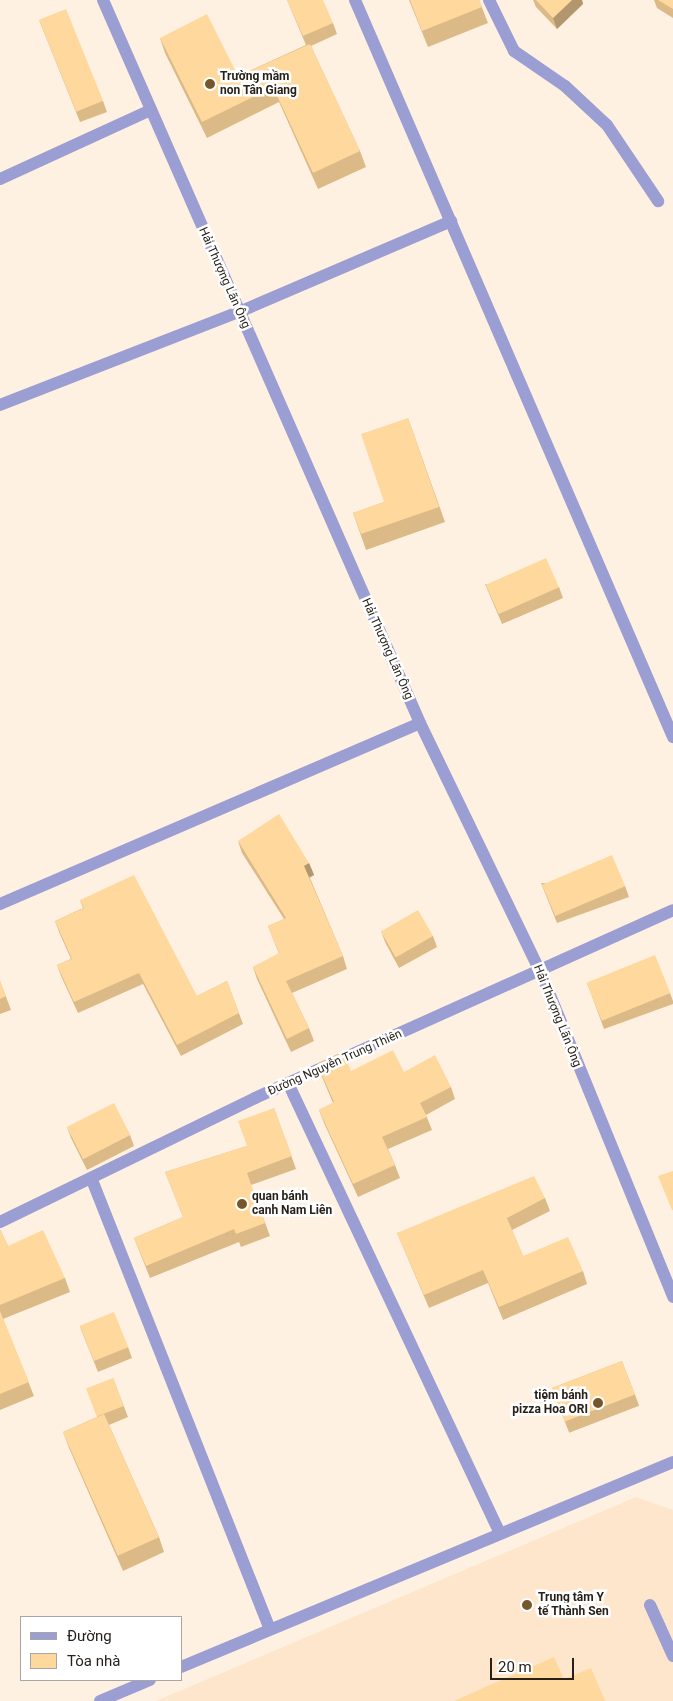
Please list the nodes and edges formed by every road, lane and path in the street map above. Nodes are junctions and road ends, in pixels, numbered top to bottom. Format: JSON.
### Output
{"nodes":[{"id":1,"x":102,"y":0,"type":"edge"},
{"id":2,"x":355,"y":0,"type":"edge"},
{"id":3,"x":489,"y":0,"type":"edge"},
{"id":4,"x":151,"y":110,"type":"junction"},
{"id":5,"x":0,"y":179,"type":"edge"},
{"id":6,"x":658,"y":200,"type":"dead end"},
{"id":7,"x":451,"y":221,"type":"junction"},
{"id":8,"x":239,"y":312,"type":"junction"},
{"id":9,"x":0,"y":405,"type":"edge"},
{"id":10,"x":420,"y":722,"type":"junction"},
{"id":11,"x":673,"y":738,"type":"edge"},
{"id":12,"x":0,"y":904,"type":"edge"},
{"id":13,"x":673,"y":910,"type":"edge"},
{"id":14,"x":540,"y":973,"type":"junction"},
{"id":15,"x":288,"y":1083,"type":"junction"},
{"id":16,"x":92,"y":1180,"type":"junction"},
{"id":17,"x":0,"y":1222,"type":"edge"},
{"id":18,"x":673,"y":1297,"type":"edge"},
{"id":19,"x":673,"y":1462,"type":"edge"},
{"id":20,"x":500,"y":1532,"type":"junction"},
{"id":21,"x":650,"y":1605,"type":"dead end"},
{"id":22,"x":270,"y":1630,"type":"junction"},
{"id":23,"x":673,"y":1656,"type":"edge"},
{"id":24,"x":182,"y":1667,"type":"edge"},
{"id":25,"x":148,"y":1681,"type":"edge"},
{"id":26,"x":100,"y":1701,"type":"edge"}],
"edges":[{"from":1,"to":4,"type":"street","name":"Hải Thượng Lãn Ông"},
{"from":2,"to":7,"type":"street"},
{"from":3,"to":6,"type":"street"},
{"from":4,"to":5,"type":"street"},
{"from":4,"to":8,"type":"street","name":"Hải Thượng Lãn Ông"},
{"from":7,"to":8,"type":"street"},
{"from":7,"to":11,"type":"street"},
{"from":8,"to":9,"type":"street"},
{"from":8,"to":10,"type":"street","name":"Hải Thượng Lãn Ông"},
{"from":10,"to":12,"type":"street"},
{"from":10,"to":14,"type":"street","name":"Hải Thượng Lãn Ông"},
{"from":13,"to":14,"type":"street","name":"Đường Nguyễn Trung Thiên"},
{"from":14,"to":15,"type":"street","name":"Đường Nguyễn Trung Thiên"},
{"from":14,"to":18,"type":"street","name":"Hải Thượng Lãn Ông"},
{"from":15,"to":16,"type":"street","name":"Đường Nguyễn Trung Thiên"},
{"from":15,"to":20,"type":"street"},
{"from":16,"to":17,"type":"street","name":"Đường Nguyễn Trung Thiên"},
{"from":16,"to":22,"type":"street"},
{"from":19,"to":20,"type":"street"},
{"from":20,"to":22,"type":"street"},
{"from":21,"to":23,"type":"street"},
{"from":22,"to":24,"type":"street"},
{"from":25,"to":26,"type":"street"}]}
